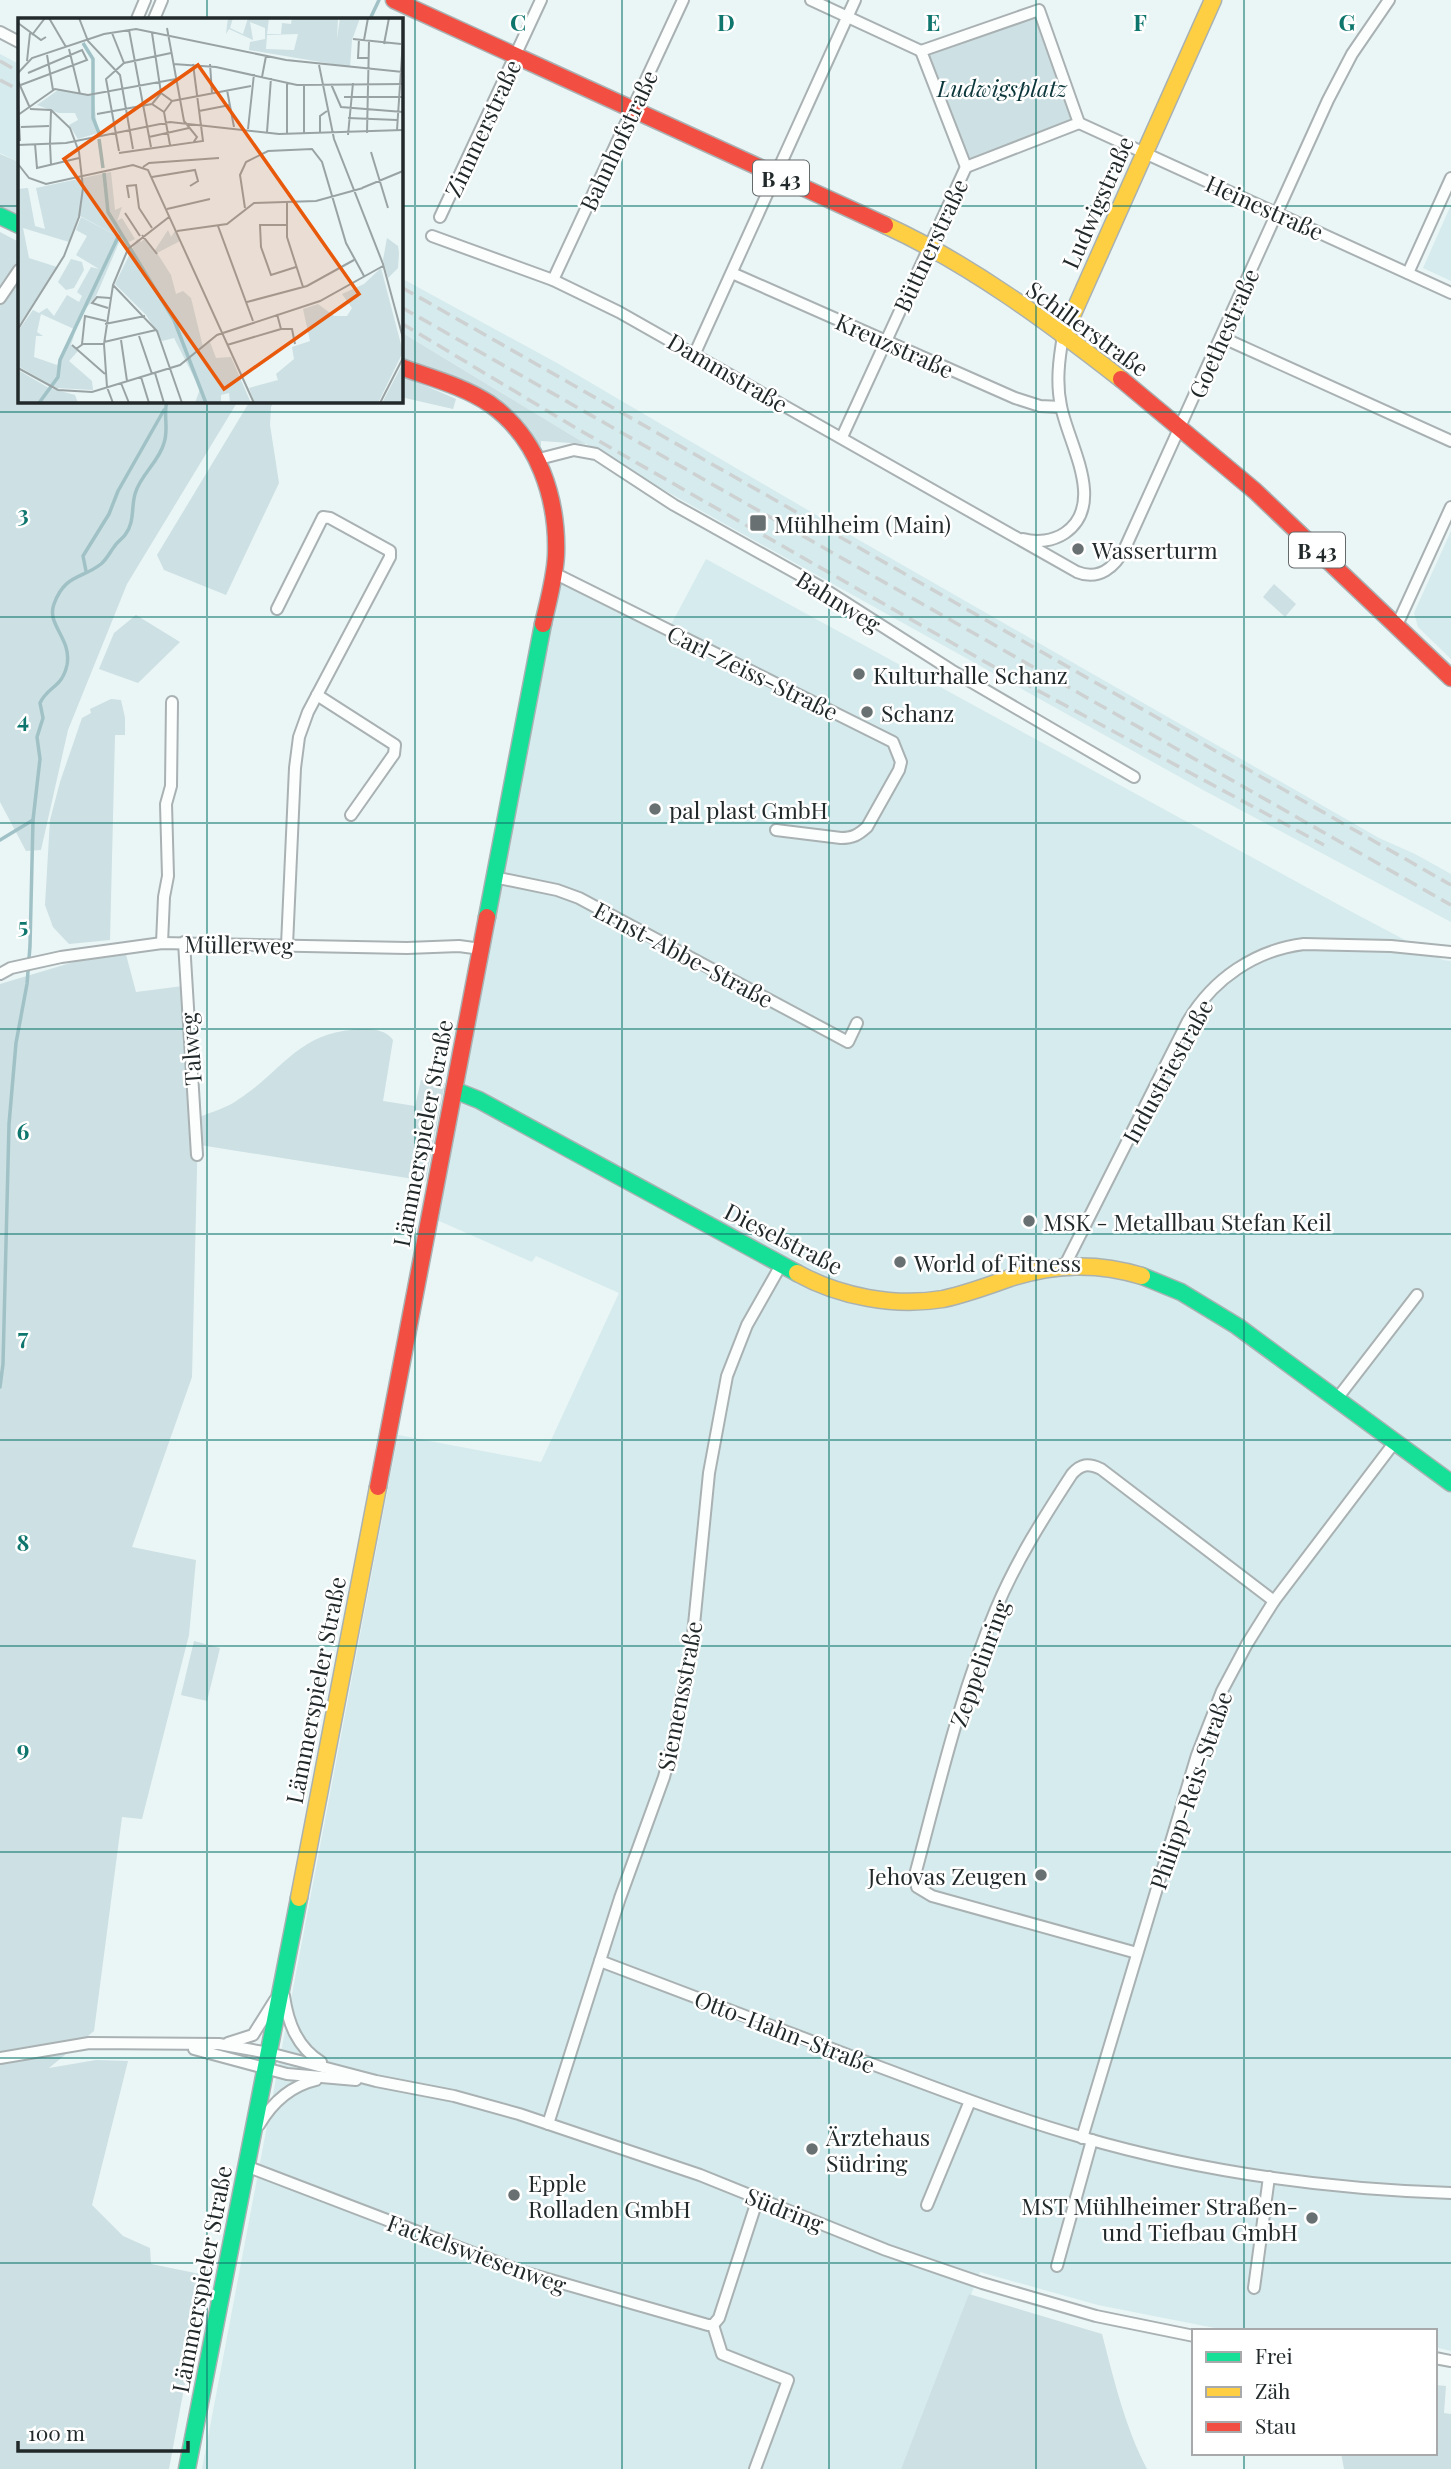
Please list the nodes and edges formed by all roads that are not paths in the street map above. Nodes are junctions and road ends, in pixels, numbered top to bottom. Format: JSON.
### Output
{"nodes":[{"id":1,"x":145,"y":0,"type":"edge"},
{"id":2,"x":394,"y":0,"type":"edge"},
{"id":3,"x":541,"y":0,"type":"edge"},
{"id":4,"x":683,"y":0,"type":"edge"},
{"id":5,"x":811,"y":0,"type":"edge"},
{"id":6,"x":855,"y":0,"type":"edge"},
{"id":7,"x":1213,"y":0,"type":"edge"},
{"id":8,"x":1390,"y":0,"type":"edge"},
{"id":9,"x":161,"y":1,"type":"edge"},
{"id":10,"x":1041,"y":5,"type":"edge"},
{"id":11,"x":848,"y":17,"type":"junction"},
{"id":12,"x":137,"y":18,"type":"edge"},
{"id":13,"x":154,"y":18,"type":"edge"},
{"id":14,"x":0,"y":32,"type":"edge"},
{"id":15,"x":18,"y":41,"type":"edge"},
{"id":16,"x":921,"y":51,"type":"junction"},
{"id":17,"x":516,"y":55,"type":"junction"},
{"id":18,"x":633,"y":110,"type":"junction"},
{"id":19,"x":1079,"y":123,"type":"junction"},
{"id":20,"x":1144,"y":153,"type":"junction"},
{"id":21,"x":966,"y":167,"type":"junction"},
{"id":22,"x":775,"y":176,"type":"junction"},
{"id":23,"x":1451,"y":178,"type":"edge"},
{"id":24,"x":1277,"y":213,"type":"junction"},
{"id":25,"x":0,"y":216,"type":"edge"},
{"id":26,"x":440,"y":217,"type":"dead end"},
{"id":27,"x":18,"y":225,"type":"edge"},
{"id":28,"x":432,"y":236,"type":"dead end"},
{"id":29,"x":929,"y":247,"type":"junction"},
{"id":30,"x":18,"y":271,"type":"edge"},
{"id":31,"x":732,"y":273,"type":"junction"},
{"id":32,"x":1408,"y":273,"type":"junction"},
{"id":33,"x":554,"y":280,"type":"junction"},
{"id":34,"x":1451,"y":293,"type":"edge"},
{"id":35,"x":0,"y":298,"type":"edge"},
{"id":36,"x":1063,"y":335,"type":"junction"},
{"id":37,"x":1221,"y":337,"type":"junction"},
{"id":38,"x":886,"y":340,"type":"junction"},
{"id":39,"x":695,"y":353,"type":"junction"},
{"id":40,"x":402,"y":367,"type":"edge"},
{"id":41,"x":1061,"y":407,"type":"junction"},
{"id":42,"x":1181,"y":426,"type":"junction"},
{"id":43,"x":842,"y":437,"type":"junction"},
{"id":44,"x":1451,"y":441,"type":"edge"},
{"id":45,"x":539,"y":459,"type":"junction"},
{"id":46,"x":1451,"y":507,"type":"edge"},
{"id":47,"x":1011,"y":535,"type":"junction"},
{"id":48,"x":554,"y":573,"type":"junction"},
{"id":49,"x":276,"y":608,"type":"dead end"},
{"id":50,"x":1397,"y":625,"type":"junction"},
{"id":51,"x":1451,"y":678,"type":"edge"},
{"id":52,"x":317,"y":695,"type":"junction"},
{"id":53,"x":172,"y":702,"type":"dead end"},
{"id":54,"x":1134,"y":777,"type":"dead end"},
{"id":55,"x":351,"y":815,"type":"dead end"},
{"id":56,"x":776,"y":830,"type":"dead end"},
{"id":57,"x":494,"y":877,"type":"junction"},
{"id":58,"x":184,"y":942,"type":"junction"},
{"id":59,"x":162,"y":943,"type":"junction"},
{"id":60,"x":287,"y":945,"type":"junction"},
{"id":61,"x":481,"y":949,"type":"junction"},
{"id":62,"x":1451,"y":952,"type":"edge"},
{"id":63,"x":0,"y":974,"type":"edge"},
{"id":64,"x":857,"y":1023,"type":"dead end"},
{"id":65,"x":454,"y":1090,"type":"junction"},
{"id":66,"x":197,"y":1155,"type":"dead end"},
{"id":67,"x":781,"y":1265,"type":"junction"},
{"id":68,"x":1065,"y":1265,"type":"junction"},
{"id":69,"x":1417,"y":1295,"type":"dead end"},
{"id":70,"x":1336,"y":1400,"type":"junction"},
{"id":71,"x":1394,"y":1444,"type":"junction"},
{"id":72,"x":1451,"y":1483,"type":"edge"},
{"id":73,"x":1274,"y":1601,"type":"junction"},
{"id":74,"x":1137,"y":1952,"type":"junction"},
{"id":75,"x":600,"y":1961,"type":"junction"},
{"id":76,"x":282,"y":1985,"type":"junction"},
{"id":77,"x":173,"y":2044,"type":"junction"},
{"id":78,"x":219,"y":2044,"type":"junction"},
{"id":79,"x":0,"y":2058,"type":"edge"},
{"id":80,"x":267,"y":2061,"type":"junction"},
{"id":81,"x":328,"y":2073,"type":"junction"},
{"id":82,"x":970,"y":2101,"type":"junction"},
{"id":83,"x":548,"y":2124,"type":"junction"},
{"id":84,"x":1087,"y":2139,"type":"junction"},
{"id":85,"x":251,"y":2140,"type":"junction"},
{"id":86,"x":246,"y":2166,"type":"junction"},
{"id":87,"x":1269,"y":2177,"type":"junction"},
{"id":88,"x":1451,"y":2193,"type":"edge"},
{"id":89,"x":758,"y":2198,"type":"junction"},
{"id":90,"x":927,"y":2205,"type":"dead end"},
{"id":91,"x":1056,"y":2266,"type":"dead end"},
{"id":92,"x":1254,"y":2288,"type":"dead end"},
{"id":93,"x":713,"y":2325,"type":"junction"},
{"id":94,"x":1192,"y":2336,"type":"edge"},
{"id":95,"x":187,"y":2469,"type":"edge"},
{"id":96,"x":755,"y":2469,"type":"edge"}],
"edges":[{"from":1,"to":12,"type":"street"},
{"from":2,"to":17,"type":"main road","number":"B 43"},
{"from":3,"to":17,"type":"street","name":"Zimmerstraße"},
{"from":4,"to":18,"type":"street","name":"Bahnhofstraße"},
{"from":5,"to":11,"type":"street"},
{"from":6,"to":11,"type":"street"},
{"from":7,"to":20,"type":"main road","name":"Ludwigstraße"},
{"from":8,"to":24,"type":"street","name":"Goethestraße"},
{"from":9,"to":13,"type":"street"},
{"from":10,"to":16,"type":"street"},
{"from":10,"to":19,"type":"street"},
{"from":11,"to":16,"type":"street"},
{"from":11,"to":22,"type":"street"},
{"from":14,"to":15,"type":"street"},
{"from":16,"to":21,"type":"street"},
{"from":17,"to":18,"type":"main road","number":"B 43"},
{"from":17,"to":26,"type":"street","name":"Zimmerstraße"},
{"from":18,"to":22,"type":"main road","name":"Schillerstraße","number":"B 43"},
{"from":18,"to":33,"type":"street","name":"Bahnhofstraße"},
{"from":19,"to":20,"type":"street","name":"Heinestraße"},
{"from":19,"to":21,"type":"street"},
{"from":20,"to":24,"type":"street","name":"Heinestraße"},
{"from":20,"to":36,"type":"main road","name":"Ludwigstraße"},
{"from":21,"to":29,"type":"street","name":"Büttnerstraße"},
{"from":22,"to":29,"type":"main road","name":"Schillerstraße","number":"B 43"},
{"from":22,"to":31,"type":"street"},
{"from":23,"to":32,"type":"street"},
{"from":24,"to":32,"type":"street","name":"Heinestraße"},
{"from":24,"to":37,"type":"street","name":"Goethestraße"},
{"from":25,"to":27,"type":"main road"},
{"from":28,"to":33,"type":"street","name":"Dammstraße"},
{"from":29,"to":36,"type":"main road","name":"Schillerstraße","number":"B 43"},
{"from":29,"to":38,"type":"street","name":"Büttnerstraße"},
{"from":30,"to":35,"type":"street"},
{"from":31,"to":38,"type":"street","name":"Kreuzstraße"},
{"from":31,"to":39,"type":"street"},
{"from":32,"to":34,"type":"street","name":"Heinestraße"},
{"from":33,"to":39,"type":"street","name":"Dammstraße"},
{"from":36,"to":41,"type":"street","name":"Ludwigstraße"},
{"from":36,"to":42,"type":"main road","name":"Schillerstraße","number":"B 43"},
{"from":37,"to":42,"type":"street","name":"Goethestraße"},
{"from":37,"to":44,"type":"street"},
{"from":38,"to":41,"type":"street","name":"Kreuzstraße"},
{"from":38,"to":43,"type":"street","name":"Büttnerstraße"},
{"from":39,"to":43,"type":"street","name":"Dammstraße"},
{"from":40,"to":45,"type":"main road","name":"Lämmerspieler Straße"},
{"from":41,"to":47,"type":"street","name":"Ludwigstraße"},
{"from":42,"to":47,"type":"street","name":"Goethestraße"},
{"from":42,"to":50,"type":"main road","name":"Schillerstraße","number":"B 43"},
{"from":43,"to":47,"type":"street","name":"Dammstraße"},
{"from":45,"to":48,"type":"main road","name":"Lämmerspieler Straße"},
{"from":45,"to":54,"type":"street","name":"Bahnweg"},
{"from":46,"to":50,"type":"street"},
{"from":48,"to":56,"type":"street","name":"Carl-Zeiss-Straße"},
{"from":48,"to":57,"type":"main road","name":"Lämmerspieler Straße"},
{"from":49,"to":52,"type":"street"},
{"from":50,"to":51,"type":"main road","name":"Schillerstraße","number":"B 43"},
{"from":52,"to":55,"type":"street"},
{"from":52,"to":60,"type":"street"},
{"from":53,"to":59,"type":"street"},
{"from":57,"to":61,"type":"main road","name":"Lämmerspieler Straße"},
{"from":57,"to":64,"type":"street","name":"Ernst-Abbe-Straße"},
{"from":58,"to":59,"type":"street","name":"Müllerweg"},
{"from":58,"to":60,"type":"street","name":"Müllerweg"},
{"from":58,"to":66,"type":"street","name":"Talweg"},
{"from":59,"to":63,"type":"street","name":"Müllerweg"},
{"from":60,"to":61,"type":"street","name":"Müllerweg"},
{"from":61,"to":65,"type":"main road","name":"Lämmerspieler Straße"},
{"from":62,"to":68,"type":"street","name":"Industriestraße"},
{"from":65,"to":67,"type":"main road","name":"Dieselstraße"},
{"from":65,"to":76,"type":"main road","name":"Lämmerspieler Straße"},
{"from":67,"to":68,"type":"main road","name":"Dieselstraße"},
{"from":67,"to":75,"type":"street","name":"Siemensstraße"},
{"from":68,"to":70,"type":"main road","name":"Dieselstraße"},
{"from":69,"to":70,"type":"street"},
{"from":70,"to":71,"type":"main road","name":"Dieselstraße"},
{"from":71,"to":72,"type":"main road","name":"Dieselstraße"},
{"from":71,"to":73,"type":"street","name":"Philipp-Reis-Straße"},
{"from":73,"to":74,"type":"street","name":"Philipp-Reis-Straße"},
{"from":73,"to":74,"type":"street","name":"Zeppelinring"},
{"from":74,"to":84,"type":"street","name":"Philipp-Reis-Straße"},
{"from":75,"to":82,"type":"street","name":"Otto-Hahn-Straße"},
{"from":75,"to":83,"type":"street","name":"Siemensstraße"},
{"from":76,"to":78,"type":"street","name":"Lämmerspieler Straße"},
{"from":76,"to":80,"type":"main road","name":"Lämmerspieler Straße"},
{"from":76,"to":81,"type":"street","name":"Lämmerspieler Straße"},
{"from":77,"to":78,"type":"street"},
{"from":77,"to":79,"type":"street"},
{"from":77,"to":80,"type":"street"},
{"from":78,"to":80,"type":"street"},
{"from":80,"to":81,"type":"street","name":"Südring"},
{"from":80,"to":81,"type":"street","name":"Südring"},
{"from":80,"to":85,"type":"main road","name":"Lämmerspieler Straße"},
{"from":81,"to":83,"type":"street","name":"Südring"},
{"from":81,"to":85,"type":"street","name":"Lämmerspieler Straße"},
{"from":82,"to":84,"type":"street","name":"Otto-Hahn-Straße"},
{"from":82,"to":90,"type":"street"},
{"from":83,"to":89,"type":"street","name":"Südring"},
{"from":84,"to":87,"type":"street","name":"Otto-Hahn-Straße"},
{"from":84,"to":91,"type":"street"},
{"from":85,"to":86,"type":"main road","name":"Lämmerspieler Straße"},
{"from":86,"to":93,"type":"street","name":"Fackelswiesenweg"},
{"from":86,"to":95,"type":"main road","name":"Lämmerspieler Straße"},
{"from":87,"to":88,"type":"street","name":"Otto-Hahn-Straße"},
{"from":87,"to":92,"type":"street"},
{"from":89,"to":93,"type":"street"},
{"from":89,"to":94,"type":"street","name":"Südring"},
{"from":93,"to":96,"type":"street"}]}
